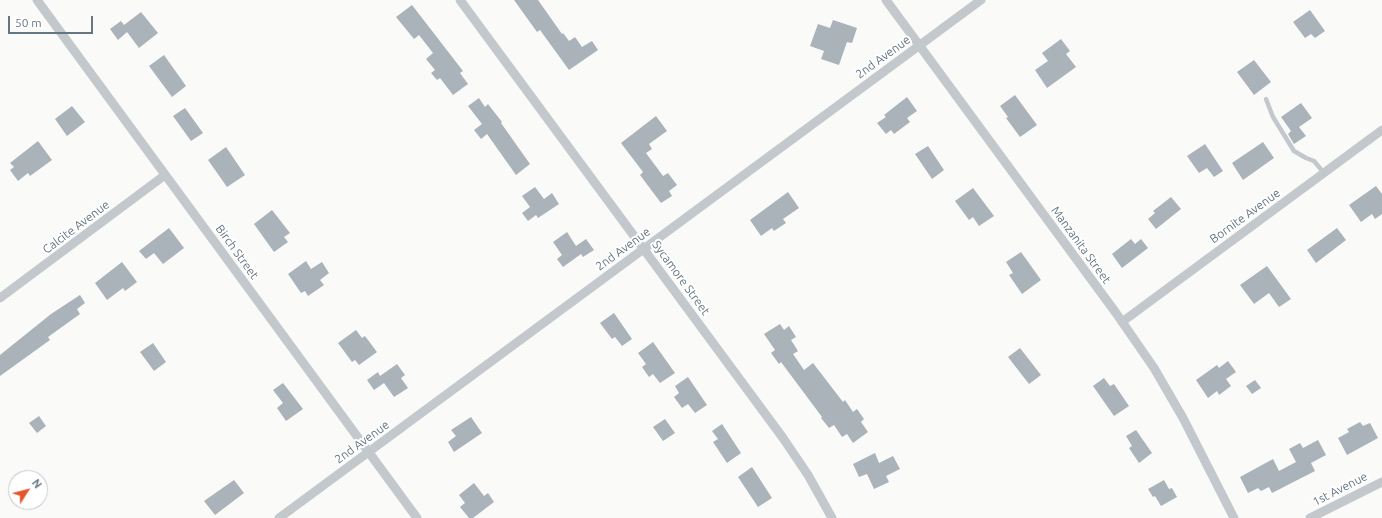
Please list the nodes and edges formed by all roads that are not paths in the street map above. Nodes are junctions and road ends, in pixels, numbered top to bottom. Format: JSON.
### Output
{"nodes":[{"id":1,"x":37,"y":0,"type":"edge"},
{"id":2,"x":460,"y":0,"type":"edge"},
{"id":3,"x":886,"y":0,"type":"edge"},
{"id":4,"x":981,"y":0,"type":"edge"},
{"id":5,"x":919,"y":45,"type":"junction"},
{"id":6,"x":1266,"y":99,"type":"dead end"},
{"id":7,"x":1382,"y":130,"type":"edge"},
{"id":8,"x":1324,"y":174,"type":"junction"},
{"id":9,"x":166,"y":175,"type":"junction"},
{"id":10,"x":644,"y":248,"type":"junction"},
{"id":11,"x":0,"y":298,"type":"edge"},
{"id":12,"x":1122,"y":322,"type":"junction"},
{"id":13,"x":368,"y":452,"type":"junction"},
{"id":14,"x":1382,"y":482,"type":"edge"},
{"id":15,"x":279,"y":518,"type":"edge"},
{"id":16,"x":417,"y":518,"type":"edge"},
{"id":17,"x":832,"y":518,"type":"edge"},
{"id":18,"x":1234,"y":518,"type":"edge"},
{"id":19,"x":1310,"y":518,"type":"edge"}],
"edges":[{"from":1,"to":9,"type":"street","name":"Birch Street"},
{"from":2,"to":10,"type":"street","name":"Sycamore Street"},
{"from":3,"to":5,"type":"street","name":"Manzanita Street"},
{"from":4,"to":5,"type":"street","name":"2nd Avenue"},
{"from":5,"to":10,"type":"street","name":"2nd Avenue"},
{"from":5,"to":12,"type":"street","name":"Manzanita Street"},
{"from":6,"to":8,"type":"lane"},
{"from":7,"to":8,"type":"street","name":"Bornite Avenue"},
{"from":8,"to":12,"type":"street","name":"Bornite Avenue"},
{"from":9,"to":11,"type":"street","name":"Calcite Avenue"},
{"from":9,"to":13,"type":"street","name":"Birch Street"},
{"from":10,"to":13,"type":"street","name":"2nd Avenue"},
{"from":10,"to":17,"type":"street","name":"Sycamore Street"},
{"from":12,"to":18,"type":"street","name":"Manzanita Street"},
{"from":13,"to":15,"type":"street","name":"2nd Avenue"},
{"from":13,"to":16,"type":"street","name":"Birch Street"},
{"from":14,"to":19,"type":"street","name":"1st Avenue"}]}
